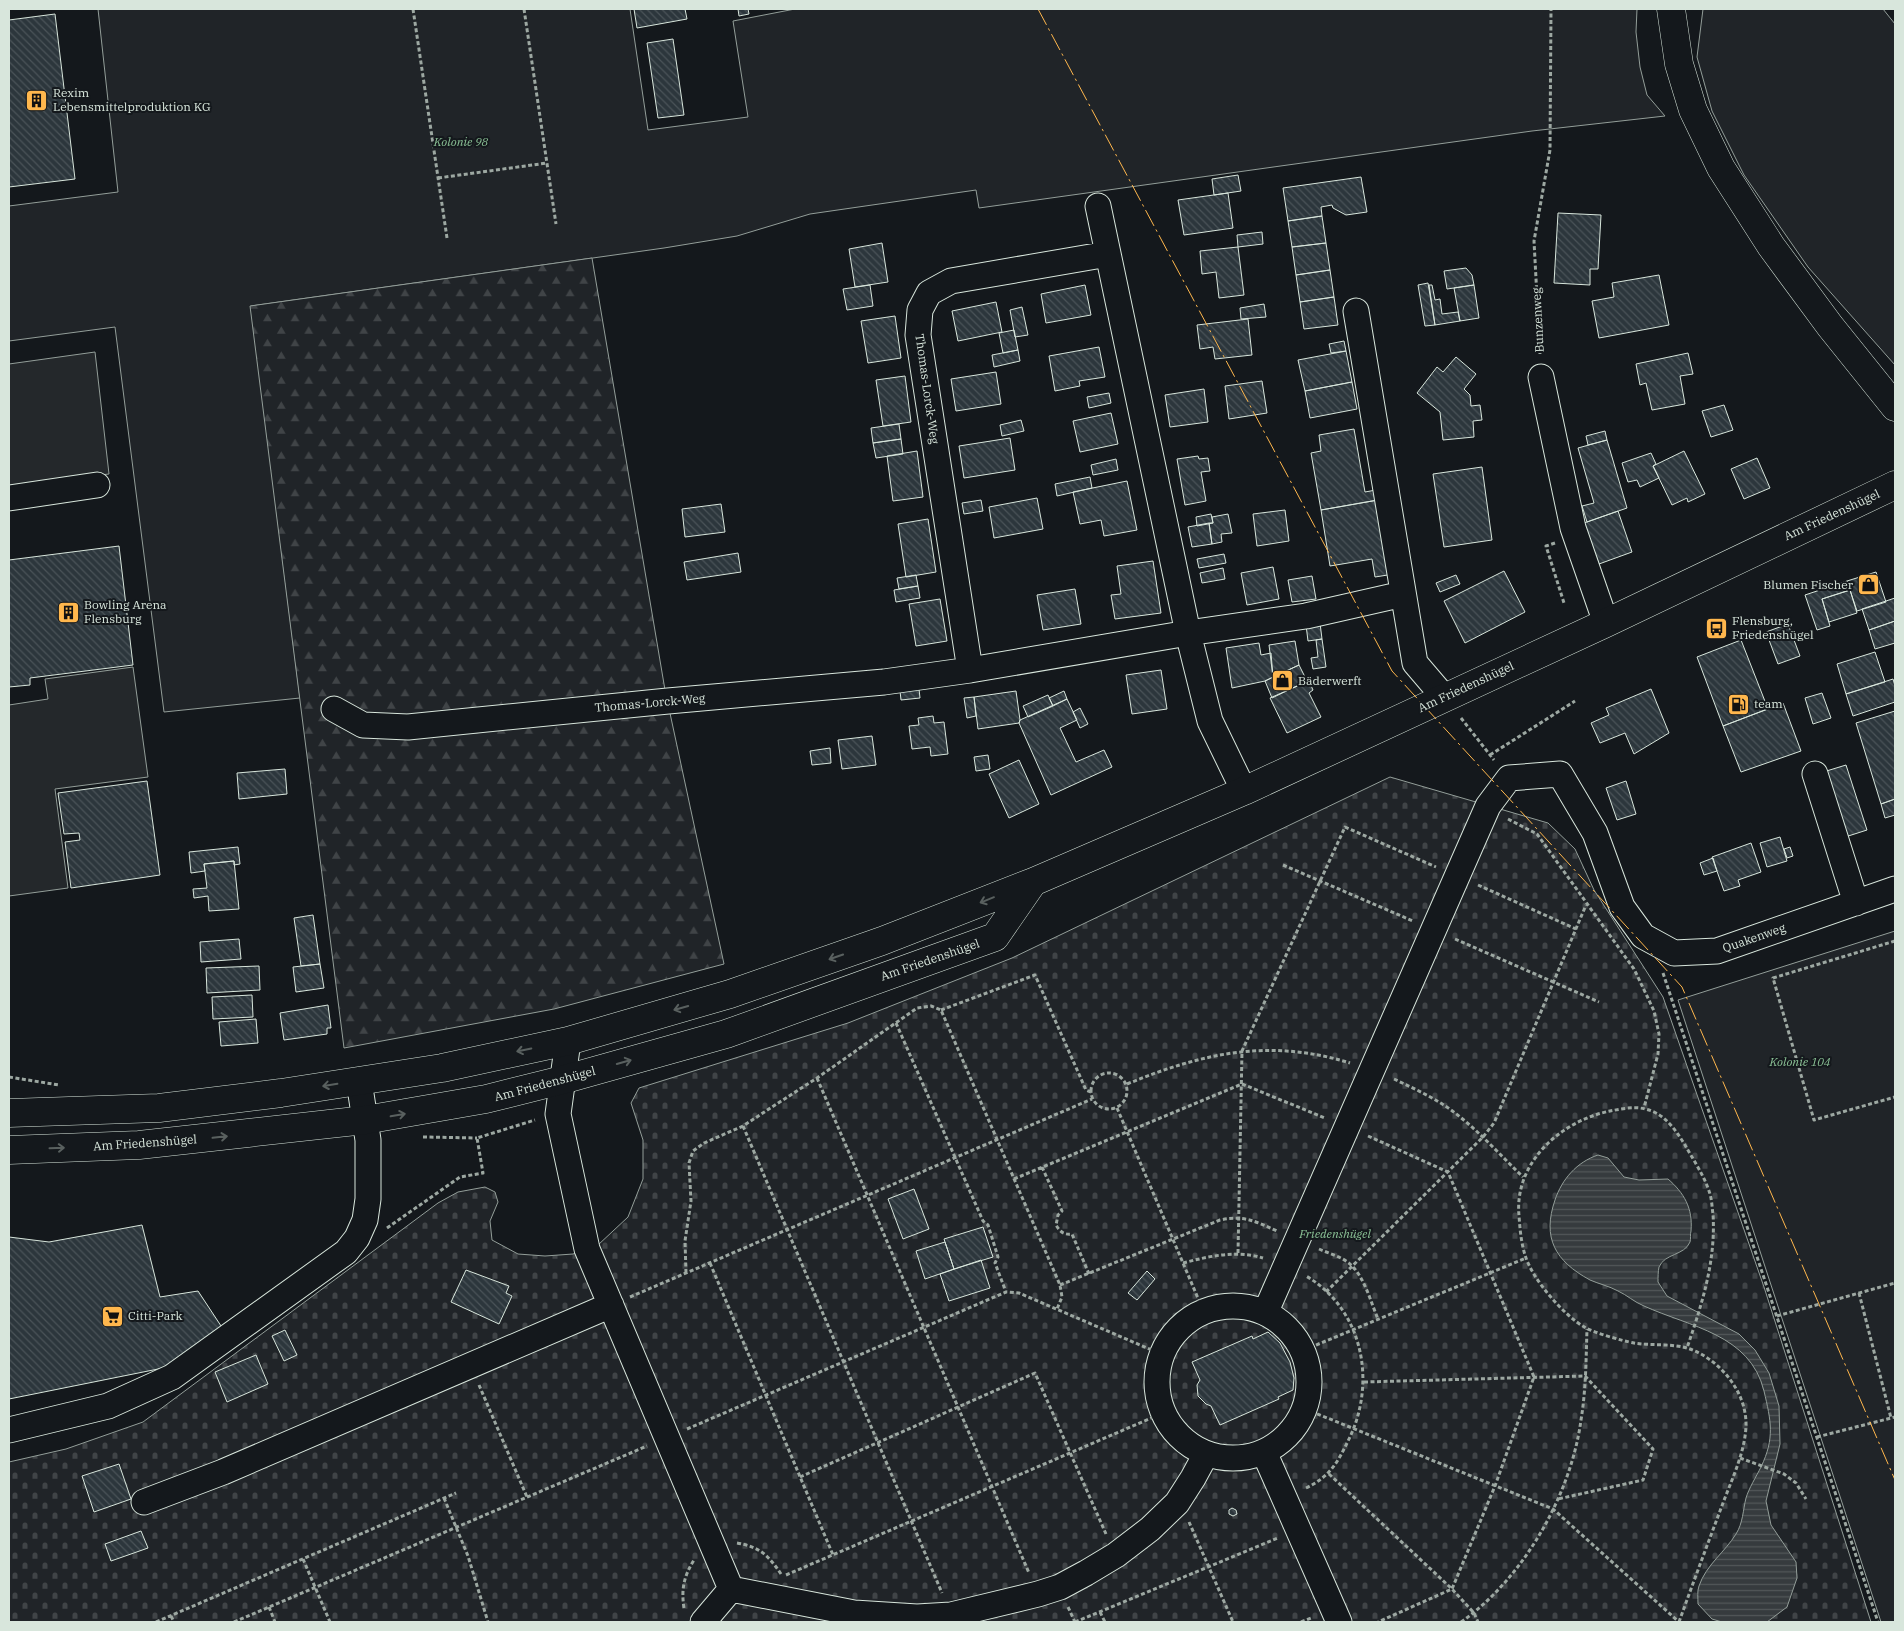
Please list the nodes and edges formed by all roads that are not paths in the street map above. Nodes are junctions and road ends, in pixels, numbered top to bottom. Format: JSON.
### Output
{"nodes":[{"id":1,"x":1671,"y":9,"type":"edge"},
{"id":2,"x":1688,"y":9,"type":"edge"},
{"id":3,"x":1676,"y":38,"type":"junction"},
{"id":4,"x":1098,"y":206,"type":"dead end"},
{"id":5,"x":1108,"y":254,"type":"junction"},
{"id":6,"x":1356,"y":311,"type":"dead end"},
{"id":7,"x":1541,"y":377,"type":"road end"},
{"id":8,"x":1895,"y":407,"type":"edge"},
{"id":9,"x":97,"y":485,"type":"dead end"},
{"id":10,"x":1895,"y":485,"type":"edge"},
{"id":11,"x":9,"y":498,"type":"edge"},
{"id":12,"x":1404,"y":594,"type":"junction"},
{"id":13,"x":1606,"y":623,"type":"junction"},
{"id":14,"x":1188,"y":633,"type":"junction"},
{"id":15,"x":970,"y":670,"type":"junction"},
{"id":16,"x":1444,"y":697,"type":"junction"},
{"id":17,"x":334,"y":709,"type":"dead end"},
{"id":18,"x":1815,"y":774,"type":"dead end"},
{"id":19,"x":1244,"y":791,"type":"junction"},
{"id":20,"x":1033,"y":882,"type":"junction"},
{"id":21,"x":1895,"y":889,"type":"edge"},
{"id":22,"x":1856,"y":903,"type":"junction"},
{"id":23,"x":568,"y":1041,"type":"junction"},
{"id":24,"x":562,"y":1080,"type":"junction"},
{"id":25,"x":359,"y":1081,"type":"junction"},
{"id":26,"x":9,"y":1113,"type":"edge"},
{"id":27,"x":365,"y":1120,"type":"junction"},
{"id":28,"x":9,"y":1150,"type":"edge"},
{"id":29,"x":611,"y":1305,"type":"junction"},
{"id":30,"x":1266,"y":1310,"type":"junction"},
{"id":31,"x":9,"y":1430,"type":"edge"},
{"id":32,"x":1264,"y":1452,"type":"junction"},
{"id":33,"x":1206,"y":1454,"type":"junction"},
{"id":34,"x":144,"y":1502,"type":"dead end"},
{"id":35,"x":732,"y":1589,"type":"junction"},
{"id":36,"x":694,"y":1618,"type":"edge"},
{"id":37,"x":1338,"y":1622,"type":"edge"}],
"edges":[{"from":1,"to":3,"type":"main road"},
{"from":2,"to":3,"type":"main road"},
{"from":3,"to":8,"type":"main road"},
{"from":4,"to":5,"type":"street"},
{"from":5,"to":14,"type":"street"},
{"from":5,"to":15,"type":"street","name":"Thomas-Lorck-Weg"},
{"from":6,"to":12,"type":"street"},
{"from":7,"to":13,"type":"street"},
{"from":9,"to":11,"type":"street"},
{"from":10,"to":13,"type":"main road","name":"Am Friedenshügel"},
{"from":12,"to":14,"type":"street","name":"Thomas-Lorck-Weg"},
{"from":12,"to":16,"type":"street"},
{"from":13,"to":16,"type":"main road","name":"Am Friedenshügel"},
{"from":14,"to":15,"type":"street","name":"Thomas-Lorck-Weg"},
{"from":14,"to":19,"type":"street"},
{"from":15,"to":17,"type":"street","name":"Thomas-Lorck-Weg"},
{"from":16,"to":19,"type":"main road","name":"Am Friedenshügel"},
{"from":18,"to":22,"type":"street"},
{"from":19,"to":20,"type":"main road","name":"Am Friedenshügel"},
{"from":20,"to":23,"type":"main road","name":"Am Friedenshügel","one_way":true},
{"from":24,"to":20,"type":"main road","name":"Am Friedenshügel","one_way":true},
{"from":21,"to":22,"type":"street","name":"Quakenweg"},
{"from":22,"to":30,"type":"street","name":"Quakenweg"},
{"from":23,"to":24,"type":"street"},
{"from":23,"to":25,"type":"main road","name":"Am Friedenshügel","one_way":true},
{"from":27,"to":24,"type":"main road","name":"Am Friedenshügel","one_way":true},
{"from":24,"to":29,"type":"street"},
{"from":25,"to":26,"type":"main road","name":"Am Friedenshügel","one_way":true},
{"from":25,"to":27,"type":"street"},
{"from":28,"to":27,"type":"main road","name":"Am Friedenshügel","one_way":true},
{"from":27,"to":31,"type":"street"},
{"from":29,"to":34,"type":"street"},
{"from":29,"to":35,"type":"street"},
{"from":30,"to":32,"type":"street"},
{"from":30,"to":33,"type":"street"},
{"from":32,"to":33,"type":"street"},
{"from":32,"to":37,"type":"street"},
{"from":33,"to":35,"type":"street"},
{"from":35,"to":36,"type":"street"}]}
